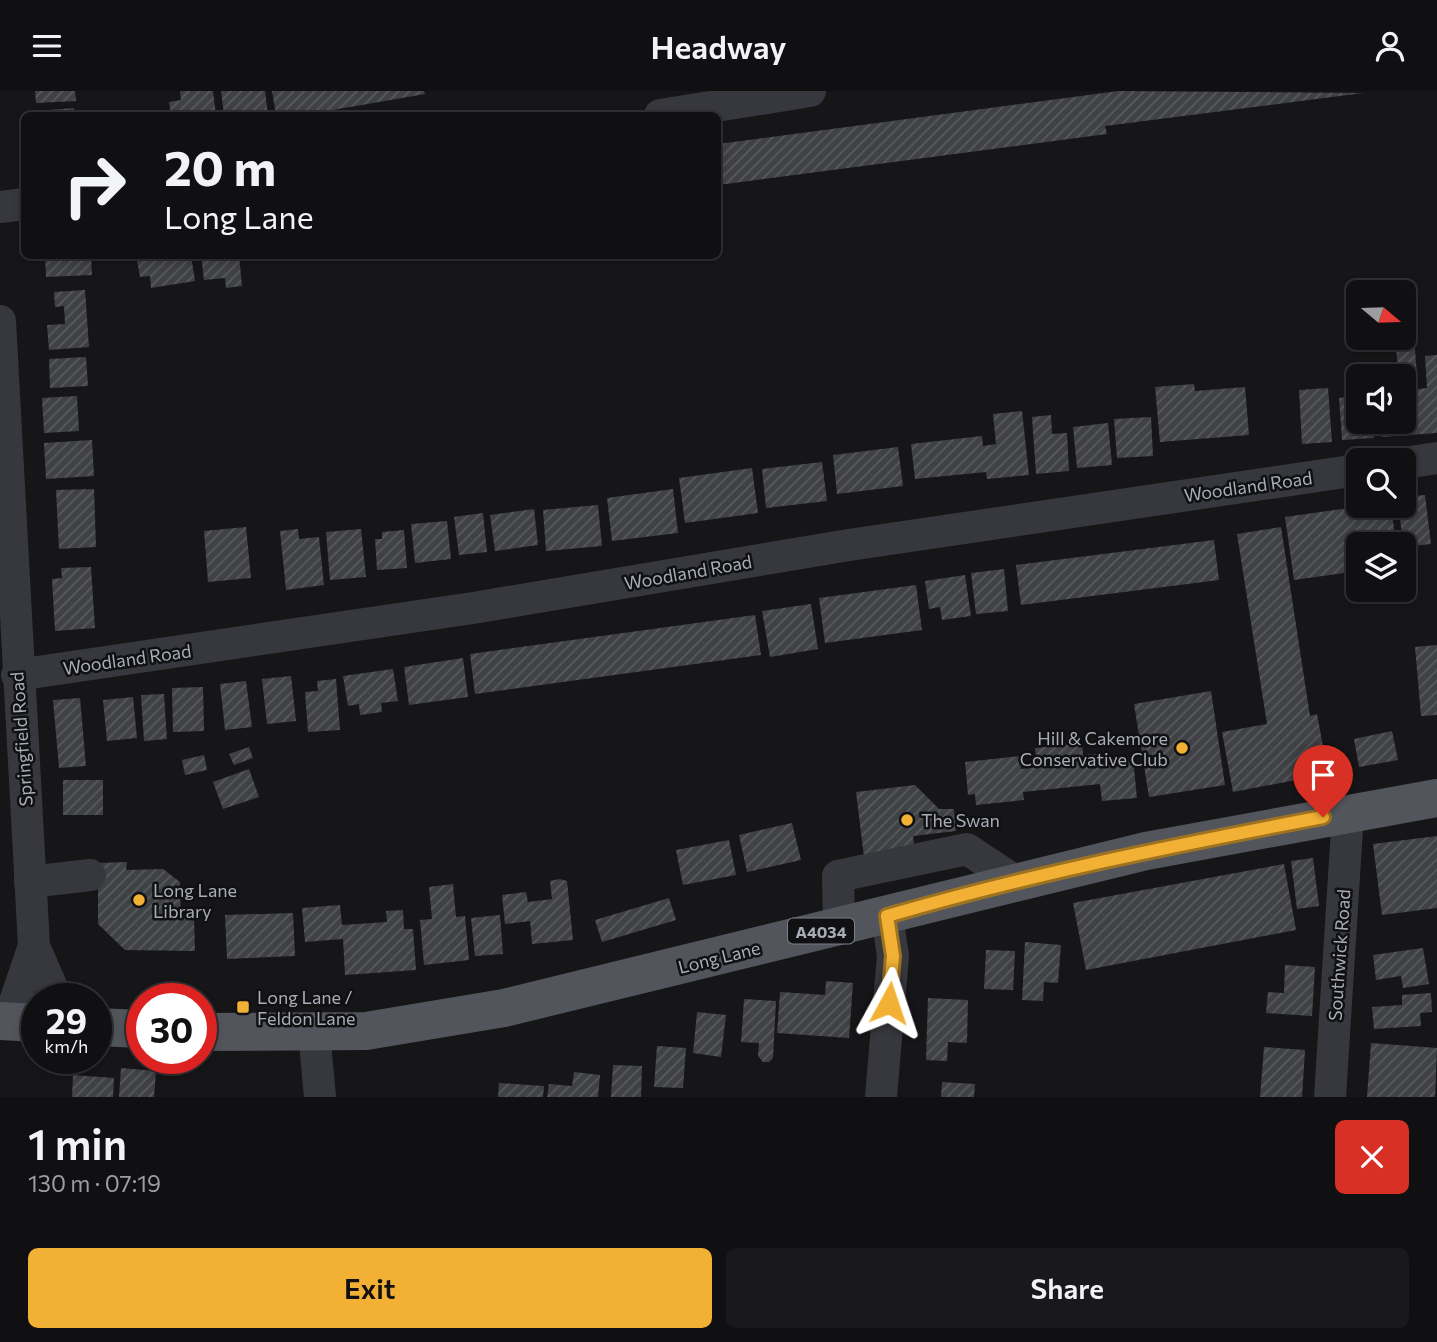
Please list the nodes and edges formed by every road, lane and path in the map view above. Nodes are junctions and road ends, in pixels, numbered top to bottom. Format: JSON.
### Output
{"nodes":[{"id":1,"x":810,"y":91,"type":"edge"},
{"id":2,"x":679,"y":112,"type":"edge"},
{"id":3,"x":21,"y":204,"type":"edge"},
{"id":4,"x":0,"y":207,"type":"edge"},
{"id":5,"x":0,"y":321,"type":"edge"},
{"id":6,"x":1437,"y":458,"type":"edge"},
{"id":7,"x":1416,"y":461,"type":"edge"},
{"id":8,"x":1346,"y":472,"type":"edge"},
{"id":9,"x":11,"y":662,"type":"edge"},
{"id":10,"x":1437,"y":798,"type":"edge"},
{"id":11,"x":1348,"y":813,"type":"junction"},
{"id":12,"x":90,"y":875,"type":"dead end"},
{"id":13,"x":1015,"y":881,"type":"junction"},
{"id":14,"x":30,"y":882,"type":"junction"},
{"id":15,"x":887,"y":916,"type":"junction"},
{"id":16,"x":839,"y":926,"type":"junction"},
{"id":17,"x":34,"y":946,"type":"junction"},
{"id":18,"x":50,"y":983,"type":"edge"},
{"id":19,"x":15,"y":1022,"type":"edge"},
{"id":20,"x":217,"y":1032,"type":"edge"},
{"id":21,"x":314,"y":1032,"type":"junction"},
{"id":22,"x":320,"y":1097,"type":"edge"},
{"id":23,"x":881,"y":1097,"type":"edge"},
{"id":24,"x":1330,"y":1097,"type":"edge"}],
"edges":[{"from":1,"to":2,"type":"street"},
{"from":3,"to":4,"type":"street"},
{"from":5,"to":9,"type":"street","name":"Springfield Road"},
{"from":6,"to":7,"type":"street"},
{"from":8,"to":9,"type":"street","name":"Woodland Road"},
{"from":9,"to":14,"type":"street","name":"Springfield Road"},
{"from":10,"to":11,"type":"main road","name":"Long Lane","number":"A4034"},
{"from":11,"to":13,"type":"main road","name":"Long Lane","number":"A4034"},
{"from":11,"to":24,"type":"street","name":"Southwick Road"},
{"from":12,"to":14,"type":"street"},
{"from":13,"to":15,"type":"main road","name":"Long Lane","number":"A4034"},
{"from":13,"to":16,"type":"street"},
{"from":14,"to":17,"type":"street","name":"Springfield Road"},
{"from":15,"to":16,"type":"main road","name":"Long Lane","number":"A4034"},
{"from":15,"to":23,"type":"street"},
{"from":16,"to":21,"type":"main road","name":"Long Lane","number":"A4034"},
{"from":17,"to":18,"type":"street","name":"Springfield Road"},
{"from":17,"to":19,"type":"street","name":"Springfield Road"},
{"from":20,"to":21,"type":"main road","name":"Long Lane","number":"A4034"},
{"from":21,"to":22,"type":"street"}]}
